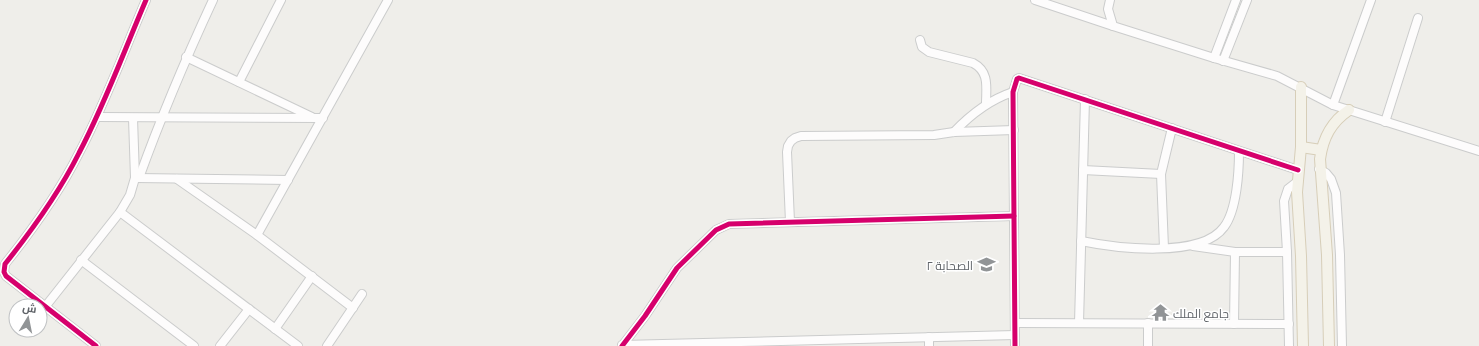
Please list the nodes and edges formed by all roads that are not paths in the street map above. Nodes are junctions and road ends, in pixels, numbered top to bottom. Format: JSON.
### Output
{"nodes":[{"id":1,"x":146,"y":0,"type":"edge"},
{"id":2,"x":213,"y":0,"type":"edge"},
{"id":3,"x":281,"y":0,"type":"edge"},
{"id":4,"x":388,"y":0,"type":"edge"},
{"id":5,"x":1035,"y":0,"type":"edge"},
{"id":6,"x":1110,"y":0,"type":"edge"},
{"id":7,"x":1236,"y":0,"type":"edge"},
{"id":8,"x":1247,"y":0,"type":"edge"},
{"id":9,"x":1371,"y":0,"type":"edge"},
{"id":10,"x":1418,"y":18,"type":"dead end"},
{"id":11,"x":1113,"y":26,"type":"junction"},
{"id":12,"x":920,"y":40,"type":"dead end"},
{"id":13,"x":186,"y":57,"type":"junction"},
{"id":14,"x":1214,"y":58,"type":"junction"},
{"id":15,"x":1223,"y":61,"type":"junction"},
{"id":16,"x":239,"y":82,"type":"junction"},
{"id":17,"x":1301,"y":87,"type":"junction"},
{"id":18,"x":1013,"y":92,"type":"junction"},
{"id":19,"x":1085,"y":99,"type":"junction"},
{"id":20,"x":986,"y":104,"type":"junction"},
{"id":21,"x":1333,"y":105,"type":"junction"},
{"id":22,"x":1349,"y":110,"type":"junction"},
{"id":23,"x":97,"y":117,"type":"junction"},
{"id":24,"x":133,"y":118,"type":"junction"},
{"id":25,"x":161,"y":118,"type":"junction"},
{"id":26,"x":319,"y":118,"type":"junction"},
{"id":27,"x":1385,"y":122,"type":"junction"},
{"id":28,"x":1172,"y":128,"type":"junction"},
{"id":29,"x":1014,"y":130,"type":"junction"},
{"id":30,"x":954,"y":132,"type":"junction"},
{"id":31,"x":1301,"y":147,"type":"junction"},
{"id":32,"x":1321,"y":150,"type":"junction"},
{"id":33,"x":1479,"y":150,"type":"edge"},
{"id":34,"x":1239,"y":151,"type":"junction"},
{"id":35,"x":1319,"y":169,"type":"junction"},
{"id":36,"x":1083,"y":170,"type":"junction"},
{"id":37,"x":1298,"y":170,"type":"junction"},
{"id":38,"x":1161,"y":174,"type":"junction"},
{"id":39,"x":137,"y":178,"type":"junction"},
{"id":40,"x":177,"y":178,"type":"junction"},
{"id":41,"x":288,"y":180,"type":"junction"},
{"id":42,"x":1297,"y":182,"type":"junction"},
{"id":43,"x":120,"y":212,"type":"junction"},
{"id":44,"x":1014,"y":216,"type":"junction"},
{"id":45,"x":790,"y":222,"type":"junction"},
{"id":46,"x":258,"y":235,"type":"junction"},
{"id":47,"x":1081,"y":241,"type":"junction"},
{"id":48,"x":1192,"y":246,"type":"junction"},
{"id":49,"x":1164,"y":248,"type":"junction"},
{"id":50,"x":1235,"y":252,"type":"junction"},
{"id":51,"x":1287,"y":252,"type":"junction"},
{"id":52,"x":81,"y":260,"type":"junction"},
{"id":53,"x":312,"y":276,"type":"junction"},
{"id":54,"x":362,"y":294,"type":"dead end"},
{"id":55,"x":34,"y":298,"type":"edge"},
{"id":56,"x":48,"y":303,"type":"edge"},
{"id":57,"x":353,"y":308,"type":"junction"},
{"id":58,"x":48,"y":309,"type":"edge"},
{"id":59,"x":248,"y":309,"type":"junction"},
{"id":60,"x":1015,"y":323,"type":"junction"},
{"id":61,"x":1079,"y":324,"type":"junction"},
{"id":62,"x":1148,"y":324,"type":"junction"},
{"id":63,"x":1234,"y":324,"type":"junction"},
{"id":64,"x":1289,"y":324,"type":"junction"},
{"id":65,"x":275,"y":329,"type":"junction"},
{"id":66,"x":1015,"y":335,"type":"junction"},
{"id":67,"x":929,"y":342,"type":"edge"},
{"id":68,"x":190,"y":345,"type":"edge"},
{"id":69,"x":679,"y":345,"type":"edge"},
{"id":70,"x":96,"y":346,"type":"edge"},
{"id":71,"x":220,"y":346,"type":"edge"},
{"id":72,"x":298,"y":346,"type":"edge"},
{"id":73,"x":327,"y":346,"type":"edge"},
{"id":74,"x":622,"y":346,"type":"edge"},
{"id":75,"x":1015,"y":346,"type":"edge"},
{"id":76,"x":1148,"y":346,"type":"edge"},
{"id":77,"x":1289,"y":346,"type":"edge"},
{"id":78,"x":1303,"y":346,"type":"edge"},
{"id":79,"x":1329,"y":346,"type":"edge"},
{"id":80,"x":1342,"y":346,"type":"edge"}],
"edges":[{"from":1,"to":23,"type":"street"},
{"from":2,"to":13,"type":"street"},
{"from":3,"to":16,"type":"street"},
{"from":4,"to":26,"type":"street"},
{"from":5,"to":11,"type":"street"},
{"from":6,"to":11,"type":"street"},
{"from":7,"to":14,"type":"street"},
{"from":8,"to":15,"type":"street"},
{"from":9,"to":21,"type":"street"},
{"from":10,"to":27,"type":"street"},
{"from":11,"to":14,"type":"street"},
{"from":12,"to":20,"type":"street"},
{"from":13,"to":16,"type":"street"},
{"from":13,"to":25,"type":"street"},
{"from":14,"to":15,"type":"street"},
{"from":15,"to":17,"type":"street"},
{"from":16,"to":26,"type":"street"},
{"from":17,"to":21,"type":"street"},
{"from":17,"to":31,"type":"main road"},
{"from":18,"to":19,"type":"street"},
{"from":18,"to":20,"type":"street"},
{"from":18,"to":29,"type":"street"},
{"from":19,"to":28,"type":"street"},
{"from":19,"to":36,"type":"street"},
{"from":20,"to":30,"type":"street"},
{"from":21,"to":22,"type":"street"},
{"from":22,"to":27,"type":"street"},
{"from":22,"to":32,"type":"main road"},
{"from":23,"to":24,"type":"street"},
{"from":23,"to":55,"type":"street"},
{"from":24,"to":25,"type":"street"},
{"from":24,"to":39,"type":"street"},
{"from":25,"to":26,"type":"street"},
{"from":25,"to":39,"type":"street"},
{"from":26,"to":41,"type":"street"},
{"from":27,"to":33,"type":"street"},
{"from":28,"to":34,"type":"street"},
{"from":28,"to":38,"type":"street"},
{"from":29,"to":30,"type":"street"},
{"from":29,"to":44,"type":"street"},
{"from":30,"to":45,"type":"street"},
{"from":31,"to":32,"type":"main road"},
{"from":31,"to":37,"type":"main road"},
{"from":32,"to":35,"type":"main road"},
{"from":34,"to":37,"type":"street"},
{"from":34,"to":48,"type":"street"},
{"from":35,"to":79,"type":"main road"},
{"from":35,"to":80,"type":"street"},
{"from":36,"to":38,"type":"street"},
{"from":36,"to":47,"type":"street"},
{"from":37,"to":42,"type":"main road"},
{"from":38,"to":49,"type":"street"},
{"from":39,"to":40,"type":"street"},
{"from":39,"to":43,"type":"street"},
{"from":40,"to":41,"type":"street"},
{"from":40,"to":46,"type":"street"},
{"from":41,"to":46,"type":"street"},
{"from":42,"to":51,"type":"street"},
{"from":42,"to":78,"type":"main road"},
{"from":43,"to":52,"type":"street"},
{"from":43,"to":59,"type":"street"},
{"from":44,"to":45,"type":"street"},
{"from":44,"to":60,"type":"street"},
{"from":45,"to":74,"type":"street"},
{"from":46,"to":53,"type":"street"},
{"from":47,"to":49,"type":"street"},
{"from":47,"to":61,"type":"street"},
{"from":48,"to":49,"type":"street"},
{"from":48,"to":50,"type":"street"},
{"from":50,"to":51,"type":"street"},
{"from":50,"to":63,"type":"street"},
{"from":51,"to":64,"type":"street"},
{"from":52,"to":56,"type":"street"},
{"from":52,"to":68,"type":"street"},
{"from":53,"to":57,"type":"street"},
{"from":53,"to":65,"type":"street"},
{"from":54,"to":57,"type":"street"},
{"from":57,"to":73,"type":"street"},
{"from":58,"to":70,"type":"street"},
{"from":59,"to":65,"type":"street"},
{"from":59,"to":71,"type":"street"},
{"from":60,"to":61,"type":"street"},
{"from":60,"to":66,"type":"street"},
{"from":61,"to":62,"type":"street"},
{"from":62,"to":63,"type":"street"},
{"from":62,"to":76,"type":"street"},
{"from":63,"to":64,"type":"street"},
{"from":64,"to":77,"type":"street"},
{"from":65,"to":72,"type":"street"},
{"from":66,"to":67,"type":"street"},
{"from":66,"to":75,"type":"street"},
{"from":67,"to":69,"type":"street"},
{"from":69,"to":74,"type":"street"}]}
